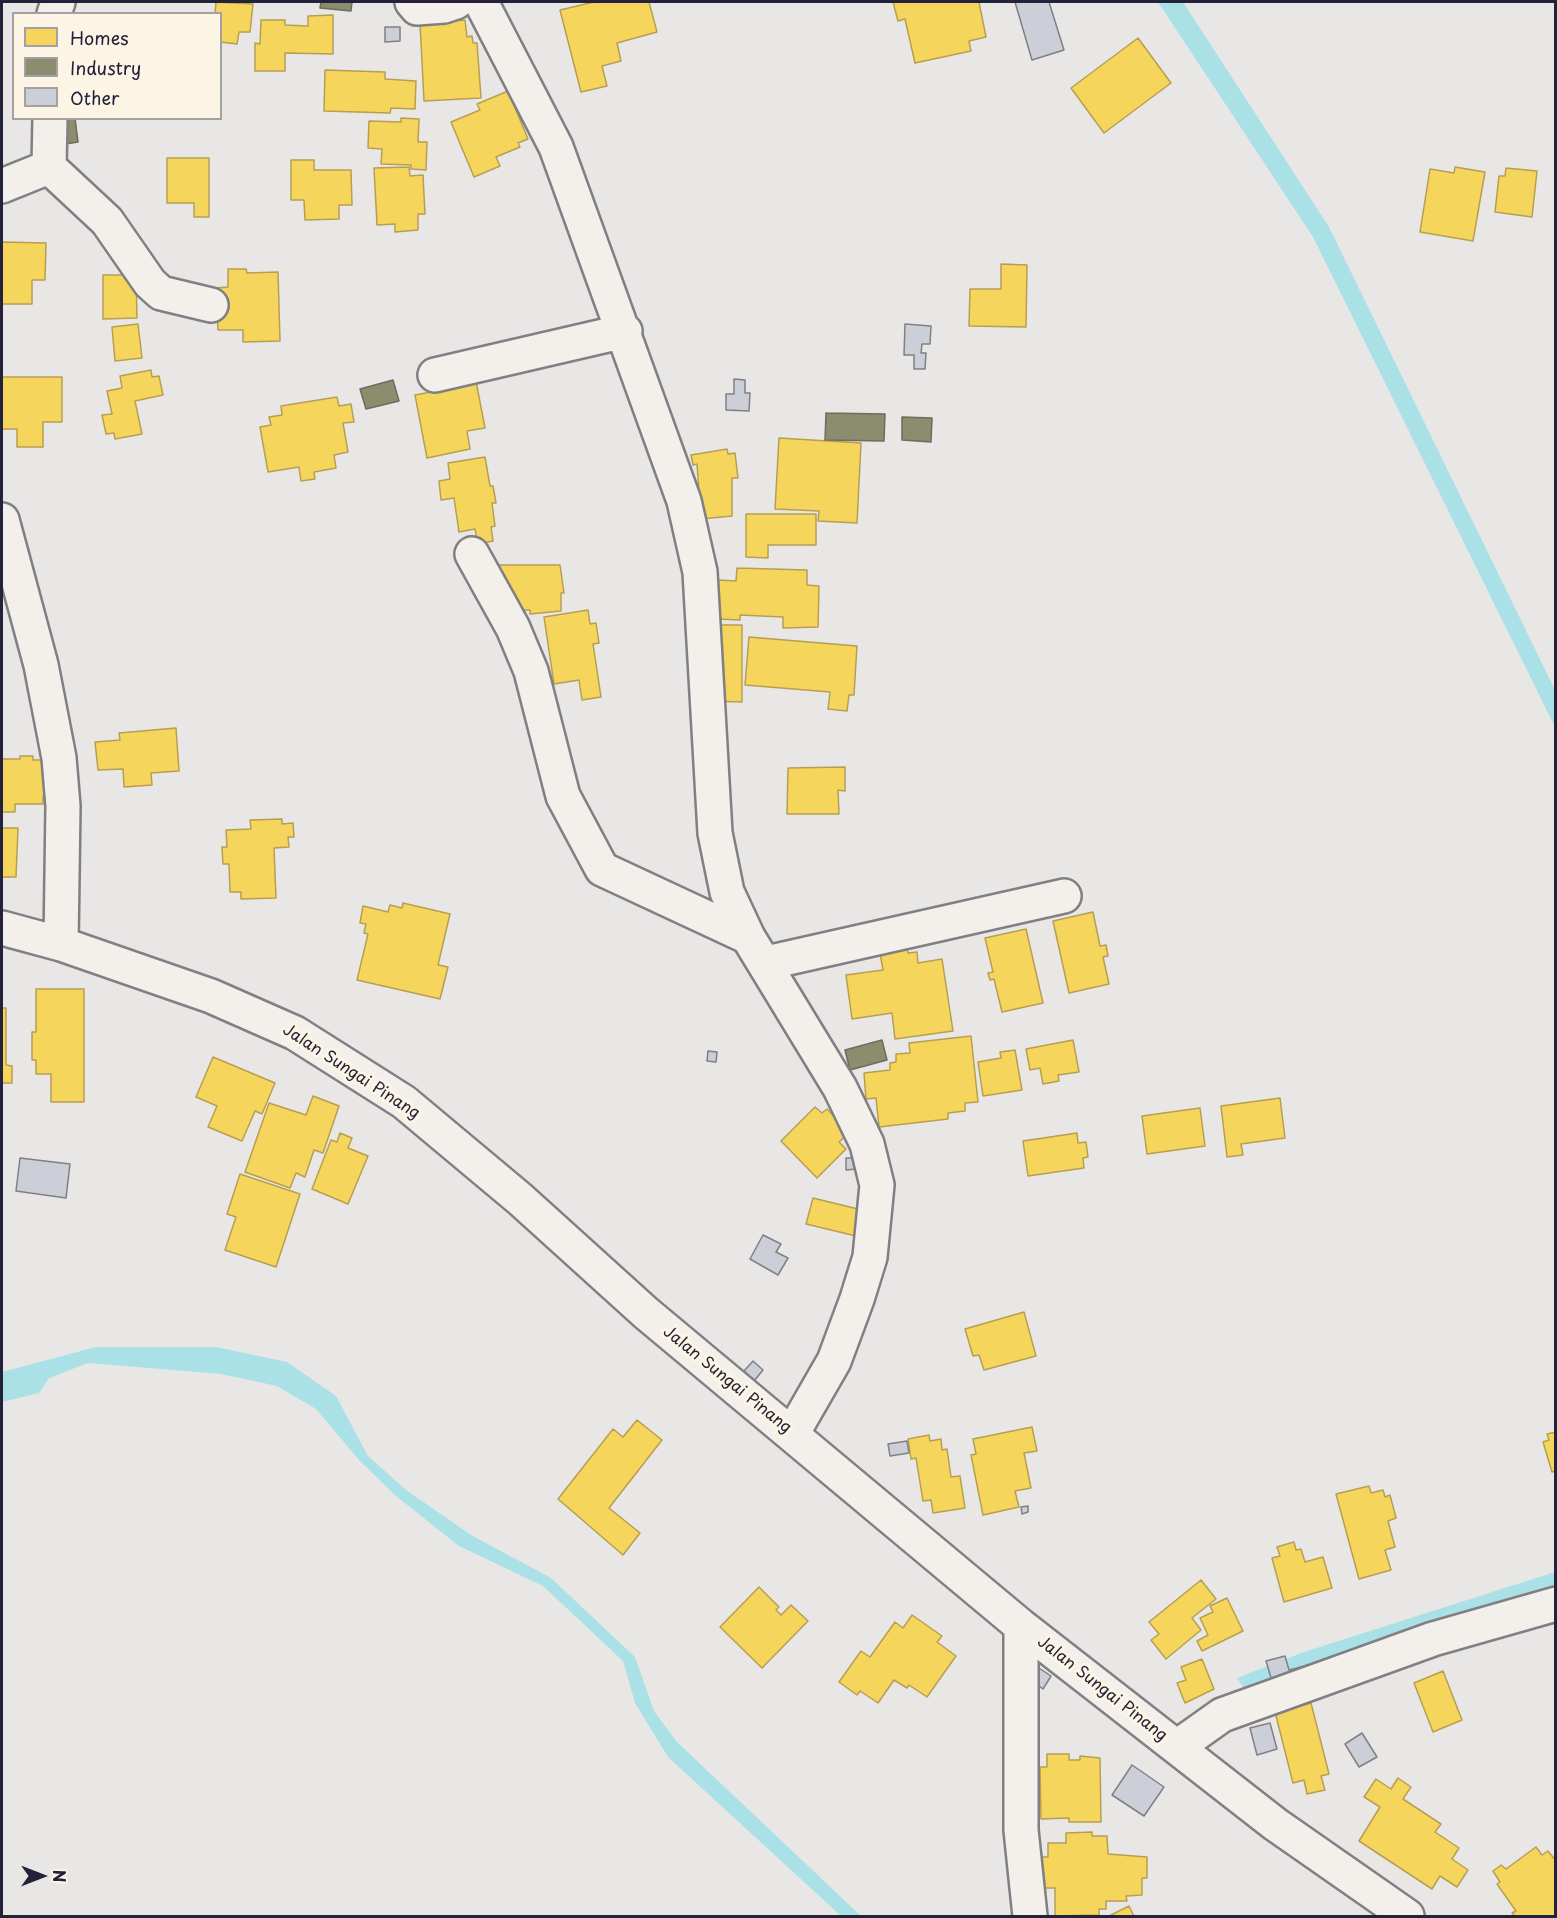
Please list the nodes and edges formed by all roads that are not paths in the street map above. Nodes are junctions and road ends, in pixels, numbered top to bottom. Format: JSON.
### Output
{"nodes":[{"id":1,"x":412,"y":2,"type":"edge"},
{"id":2,"x":456,"y":2,"type":"edge"},
{"id":3,"x":481,"y":2,"type":"edge"},
{"id":4,"x":50,"y":120,"type":"edge"},
{"id":5,"x":49,"y":167,"type":"junction"},
{"id":6,"x":2,"y":186,"type":"edge"},
{"id":7,"x":211,"y":305,"type":"dead end"},
{"id":8,"x":625,"y":331,"type":"junction"},
{"id":9,"x":435,"y":375,"type":"dead end"},
{"id":10,"x":2,"y":520,"type":"edge"},
{"id":11,"x":472,"y":554,"type":"dead end"},
{"id":12,"x":1064,"y":896,"type":"dead end"},
{"id":13,"x":2,"y":928,"type":"edge"},
{"id":14,"x":61,"y":944,"type":"junction"},
{"id":15,"x":757,"y":950,"type":"junction"},
{"id":16,"x":792,"y":1434,"type":"junction"},
{"id":17,"x":1556,"y":1604,"type":"edge"},
{"id":18,"x":1021,"y":1626,"type":"junction"},
{"id":19,"x":1177,"y":1747,"type":"junction"},
{"id":20,"x":1030,"y":1917,"type":"edge"},
{"id":21,"x":1407,"y":1917,"type":"edge"}],
"edges":[{"from":1,"to":2,"type":"street"},
{"from":3,"to":8,"type":"street"},
{"from":4,"to":5,"type":"street"},
{"from":5,"to":6,"type":"street"},
{"from":5,"to":7,"type":"street"},
{"from":8,"to":9,"type":"street"},
{"from":8,"to":15,"type":"street"},
{"from":10,"to":14,"type":"street"},
{"from":11,"to":15,"type":"street"},
{"from":12,"to":15,"type":"street"},
{"from":13,"to":14,"type":"street","name":"Jalan Sungai Pinang"},
{"from":14,"to":16,"type":"street","name":"Jalan Sungai Pinang"},
{"from":15,"to":16,"type":"street"},
{"from":16,"to":18,"type":"street","name":"Jalan Sungai Pinang"},
{"from":17,"to":19,"type":"street"},
{"from":18,"to":19,"type":"street","name":"Jalan Sungai Pinang"},
{"from":18,"to":20,"type":"street"},
{"from":19,"to":21,"type":"street","name":"Jalan Sungai Pinang"}]}
